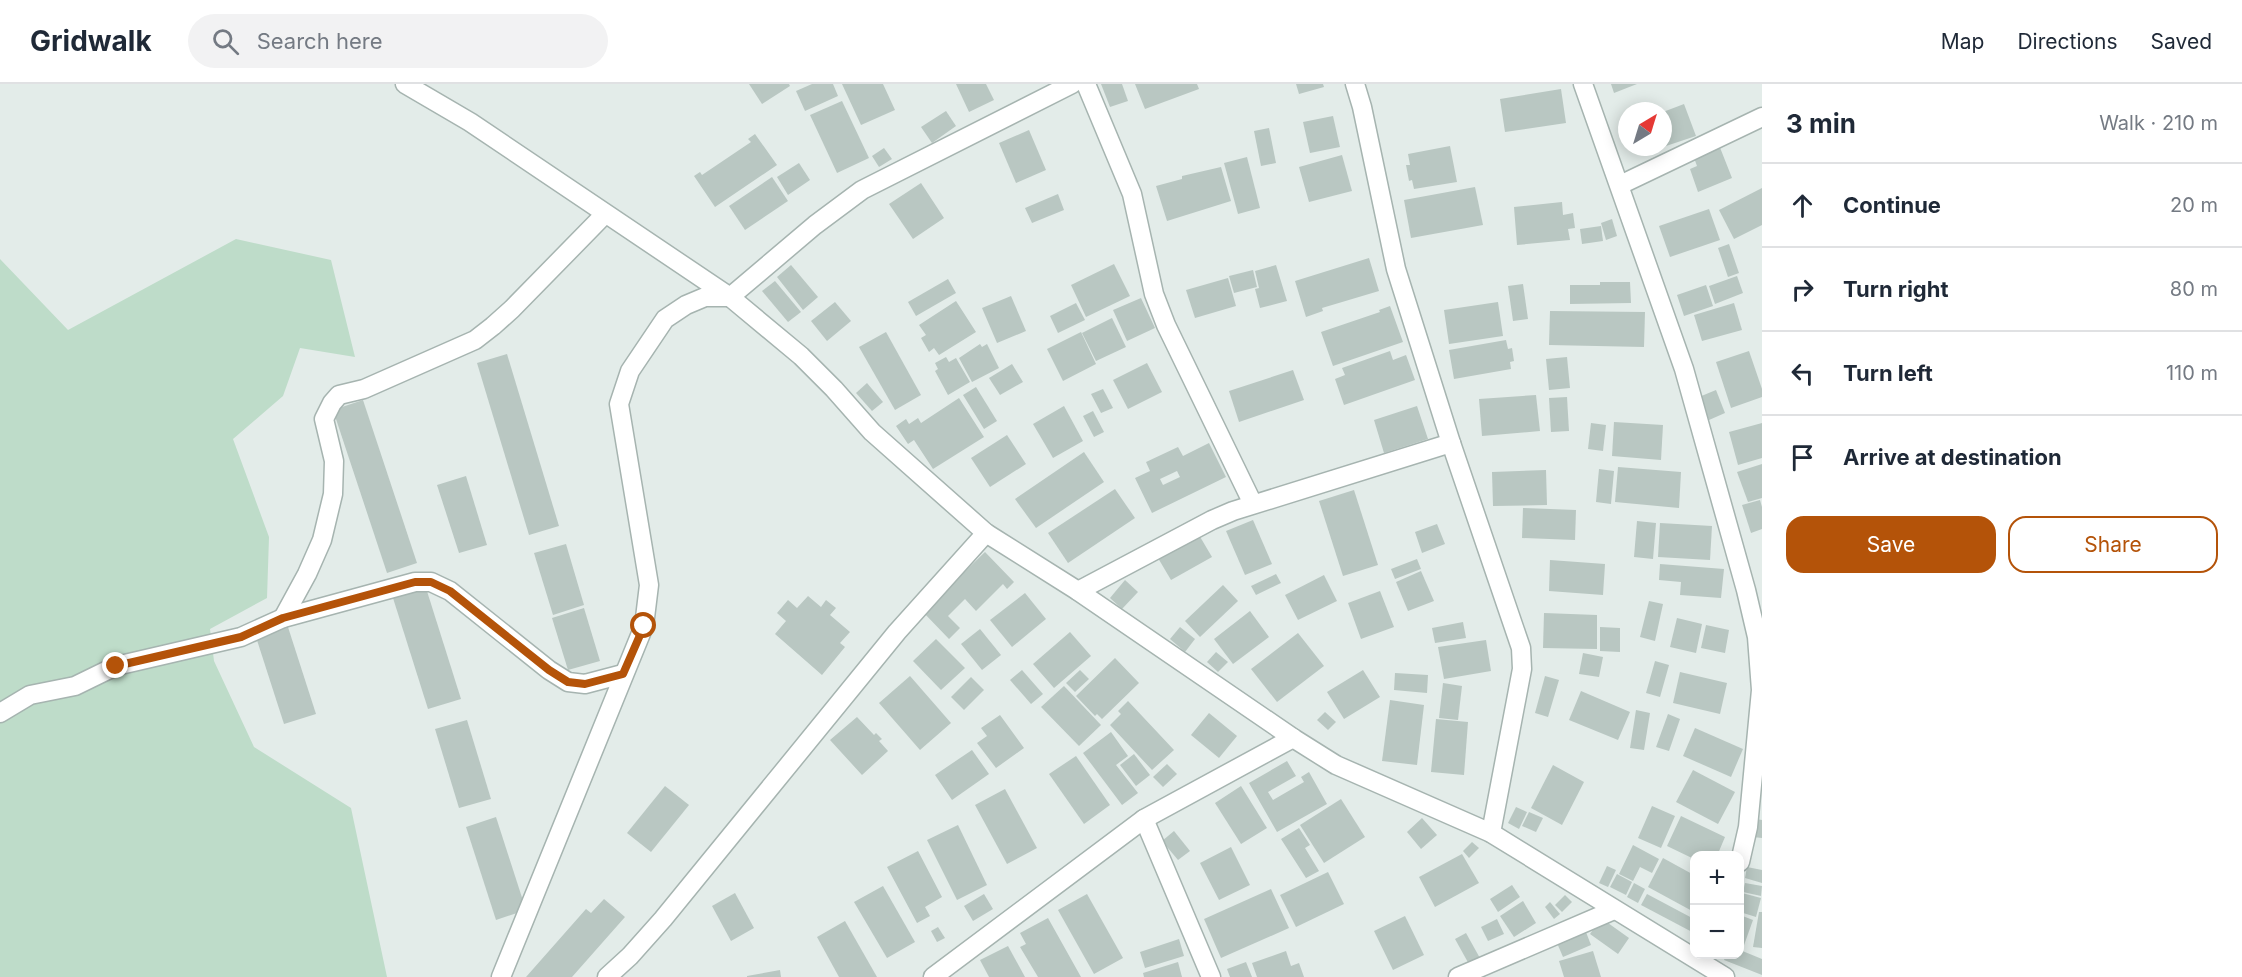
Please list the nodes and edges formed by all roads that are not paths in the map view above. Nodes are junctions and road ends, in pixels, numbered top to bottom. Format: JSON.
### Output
{"nodes":[{"id":1,"x":405,"y":84,"type":"edge"},
{"id":2,"x":1072,"y":84,"type":"edge"},
{"id":3,"x":1086,"y":84,"type":"edge"},
{"id":4,"x":1355,"y":84,"type":"edge"},
{"id":5,"x":1583,"y":84,"type":"edge"},
{"id":6,"x":1762,"y":117,"type":"edge"},
{"id":7,"x":1620,"y":185,"type":"junction"},
{"id":8,"x":605,"y":214,"type":"junction"},
{"id":9,"x":730,"y":297,"type":"junction"},
{"id":10,"x":1451,"y":443,"type":"junction"},
{"id":11,"x":1253,"y":504,"type":"junction"},
{"id":12,"x":986,"y":533,"type":"junction"},
{"id":13,"x":1077,"y":591,"type":"junction"},
{"id":14,"x":283,"y":618,"type":"junction"},
{"id":15,"x":623,"y":674,"type":"junction"},
{"id":16,"x":0,"y":712,"type":"edge"},
{"id":17,"x":1293,"y":738,"type":"junction"},
{"id":18,"x":1143,"y":819,"type":"junction"},
{"id":19,"x":1491,"y":833,"type":"junction"},
{"id":20,"x":1743,"y":851,"type":"edge"},
{"id":21,"x":1614,"y":910,"type":"junction"},
{"id":22,"x":1714,"y":969,"type":"edge"},
{"id":23,"x":501,"y":977,"type":"edge"},
{"id":24,"x":607,"y":977,"type":"edge"},
{"id":25,"x":933,"y":977,"type":"edge"},
{"id":26,"x":1211,"y":977,"type":"edge"},
{"id":27,"x":1458,"y":977,"type":"edge"}],
"edges":[{"from":1,"to":8,"type":"street"},
{"from":2,"to":9,"type":"street"},
{"from":3,"to":11,"type":"street"},
{"from":4,"to":10,"type":"street"},
{"from":5,"to":7,"type":"street"},
{"from":6,"to":7,"type":"street"},
{"from":7,"to":20,"type":"street"},
{"from":8,"to":9,"type":"street"},
{"from":8,"to":14,"type":"street"},
{"from":9,"to":12,"type":"street"},
{"from":9,"to":15,"type":"street"},
{"from":10,"to":11,"type":"street"},
{"from":10,"to":19,"type":"street"},
{"from":11,"to":13,"type":"street"},
{"from":12,"to":13,"type":"street"},
{"from":12,"to":24,"type":"street"},
{"from":13,"to":17,"type":"street"},
{"from":14,"to":15,"type":"street"},
{"from":14,"to":16,"type":"street"},
{"from":15,"to":23,"type":"street"},
{"from":17,"to":18,"type":"street"},
{"from":17,"to":19,"type":"street"},
{"from":18,"to":25,"type":"street"},
{"from":18,"to":26,"type":"street"},
{"from":19,"to":21,"type":"street"},
{"from":21,"to":22,"type":"street"},
{"from":21,"to":27,"type":"street"}]}
